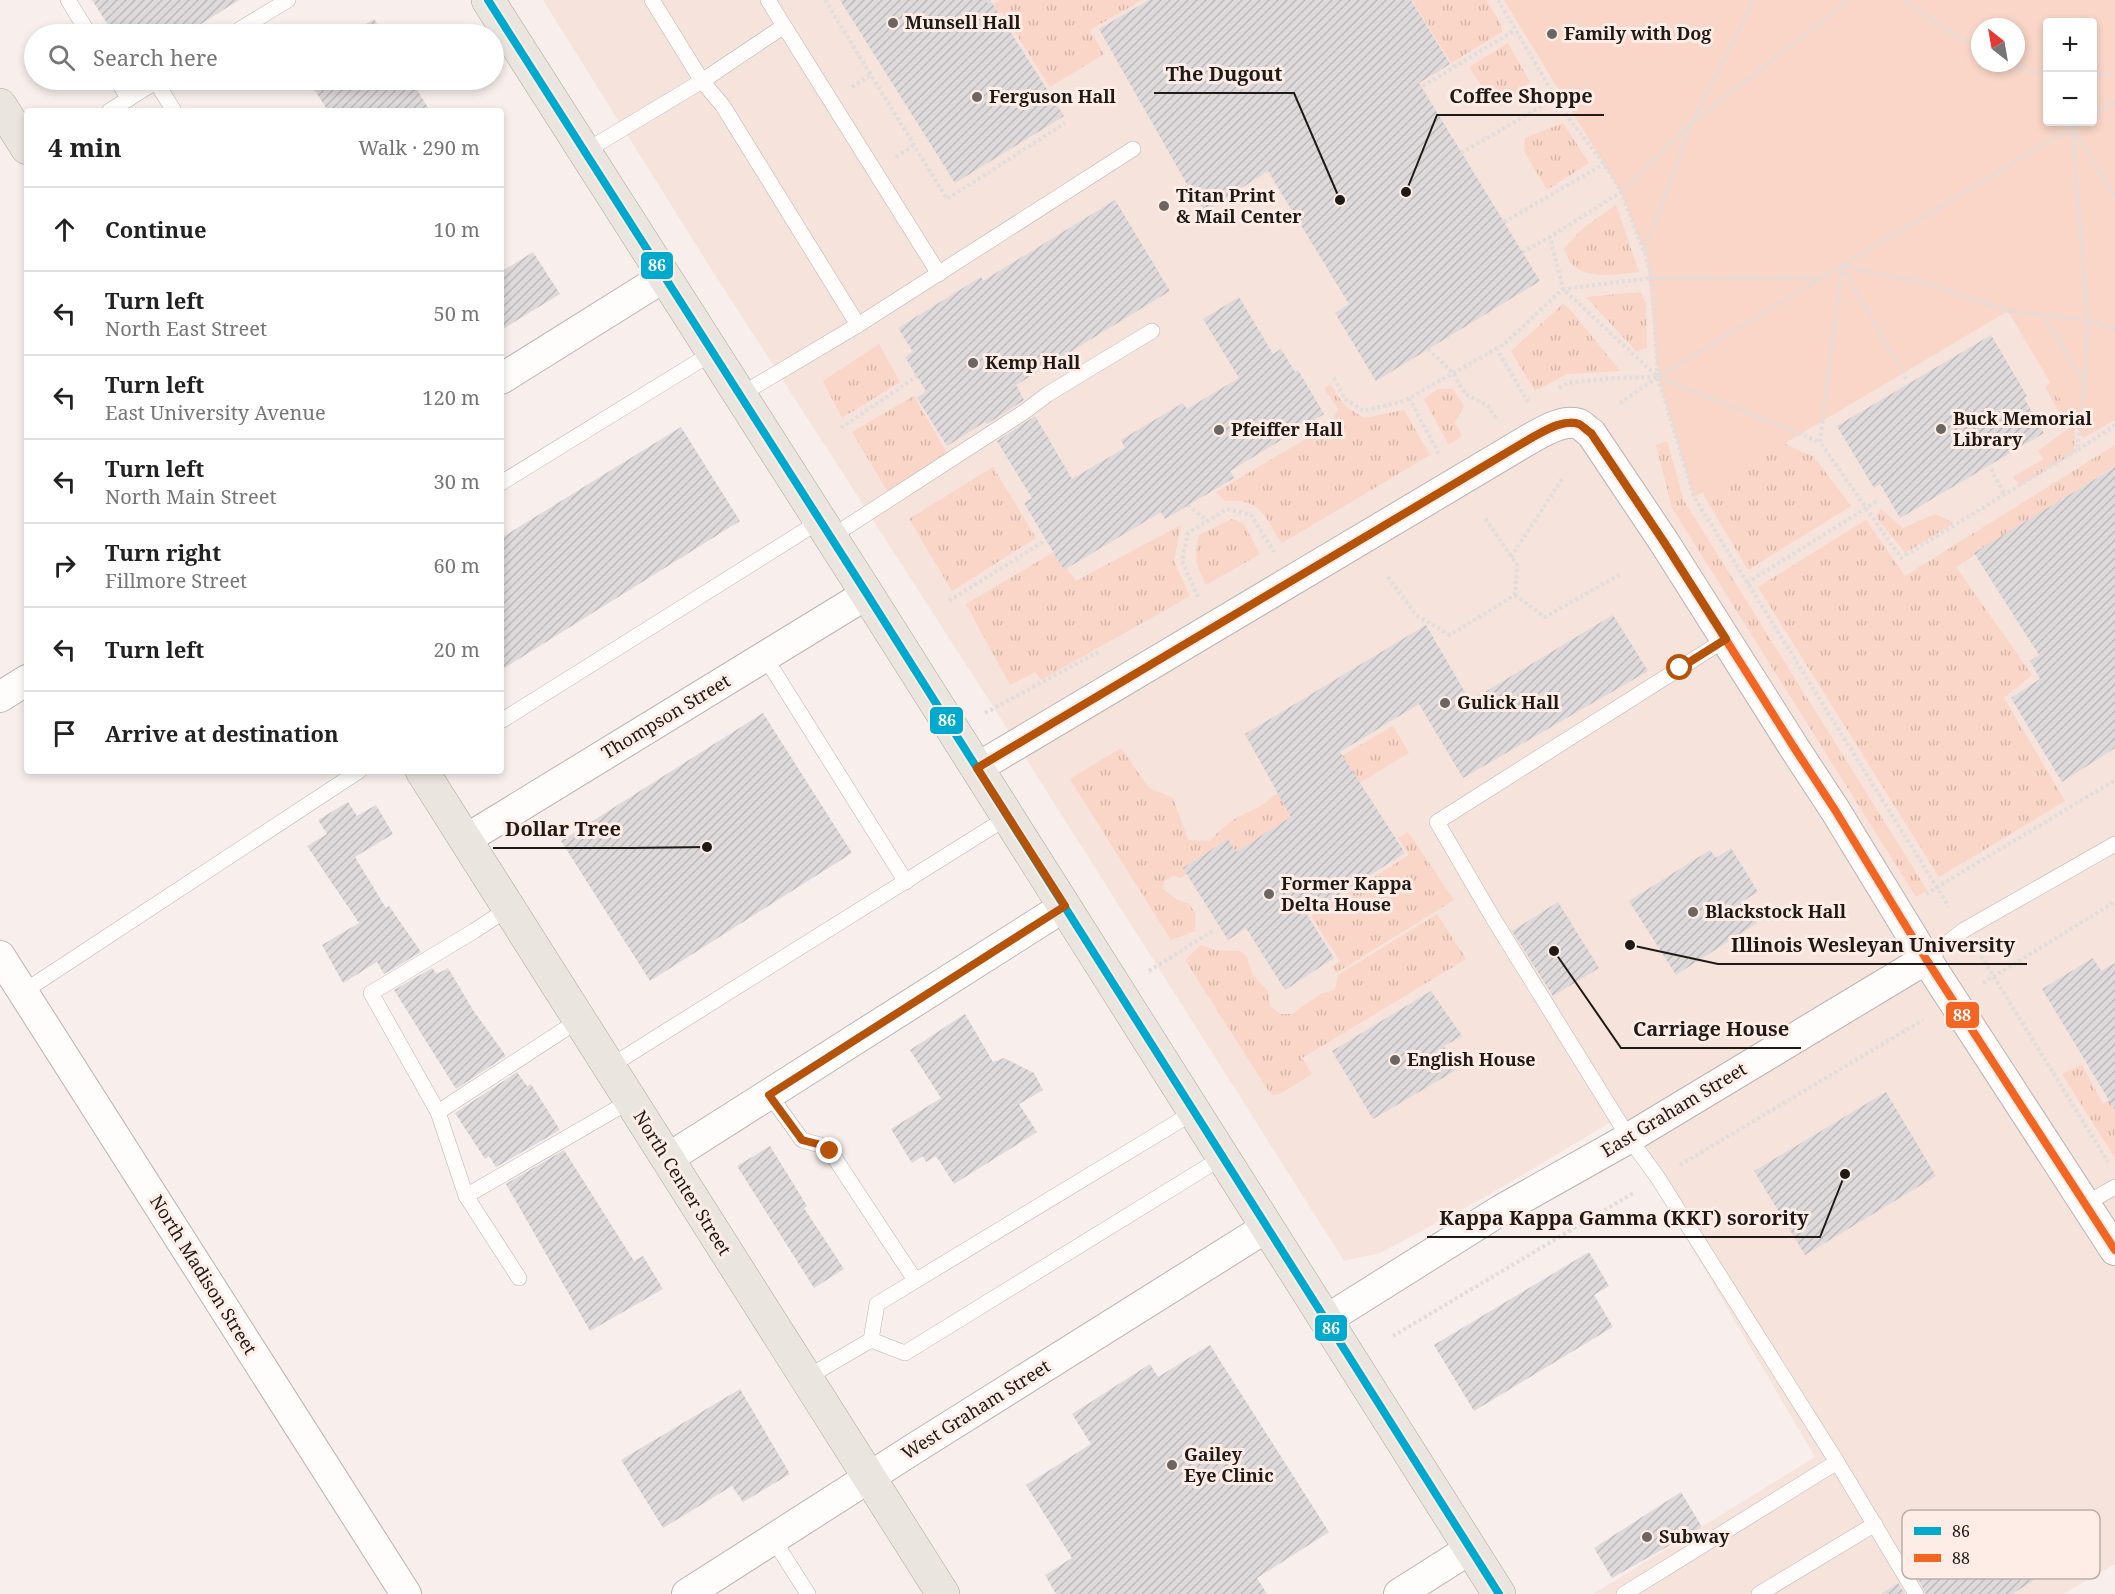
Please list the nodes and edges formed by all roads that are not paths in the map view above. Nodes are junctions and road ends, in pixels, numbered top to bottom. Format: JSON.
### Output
{"nodes":[{"id":1,"x":68,"y":0,"type":"edge"},
{"id":2,"x":288,"y":0,"type":"edge"},
{"id":3,"x":488,"y":0,"type":"edge"},
{"id":4,"x":652,"y":0,"type":"edge"},
{"id":5,"x":768,"y":0,"type":"edge"},
{"id":6,"x":83,"y":24,"type":"edge"},
{"id":7,"x":248,"y":24,"type":"edge"},
{"id":8,"x":503,"y":24,"type":"edge"},
{"id":9,"x":504,"y":25,"type":"edge"},
{"id":10,"x":784,"y":26,"type":"junction"},
{"id":11,"x":702,"y":81,"type":"junction"},
{"id":12,"x":123,"y":90,"type":"edge"},
{"id":13,"x":143,"y":90,"type":"edge"},
{"id":14,"x":162,"y":90,"type":"edge"},
{"id":15,"x":129,"y":99,"type":"junction"},
{"id":16,"x":0,"y":105,"type":"edge"},
{"id":17,"x":114,"y":108,"type":"edge"},
{"id":18,"x":172,"y":108,"type":"edge"},
{"id":19,"x":24,"y":143,"type":"edge"},
{"id":20,"x":1133,"y":149,"type":"dead end"},
{"id":21,"x":584,"y":152,"type":"junction"},
{"id":22,"x":939,"y":274,"type":"junction"},
{"id":23,"x":664,"y":277,"type":"junction"},
{"id":24,"x":858,"y":325,"type":"junction"},
{"id":25,"x":1152,"y":331,"type":"dead end"},
{"id":26,"x":712,"y":353,"type":"junction"},
{"id":27,"x":504,"y":377,"type":"edge"},
{"id":28,"x":740,"y":395,"type":"junction"},
{"id":29,"x":504,"y":481,"type":"edge"},
{"id":30,"x":826,"y":529,"type":"junction"},
{"id":31,"x":867,"y":594,"type":"junction"},
{"id":32,"x":1726,"y":639,"type":"junction"},
{"id":33,"x":765,"y":657,"type":"junction"},
{"id":34,"x":24,"y":682,"type":"edge"},
{"id":35,"x":0,"y":697,"type":"edge"},
{"id":36,"x":504,"y":719,"type":"edge"},
{"id":37,"x":977,"y":768,"type":"junction"},
{"id":38,"x":354,"y":774,"type":"edge"},
{"id":39,"x":424,"y":774,"type":"edge"},
{"id":40,"x":1008,"y":817,"type":"junction"},
{"id":41,"x":465,"y":840,"type":"junction"},
{"id":42,"x":2115,"y":844,"type":"edge"},
{"id":43,"x":906,"y":882,"type":"junction"},
{"id":44,"x":1065,"y":906,"type":"junction"},
{"id":45,"x":508,"y":908,"type":"junction"},
{"id":46,"x":0,"y":956,"type":"edge"},
{"id":47,"x":1926,"y":958,"type":"junction"},
{"id":48,"x":23,"y":992,"type":"junction"},
{"id":49,"x":579,"y":1020,"type":"junction"},
{"id":50,"x":609,"y":1067,"type":"junction"},
{"id":51,"x":769,"y":1095,"type":"junction"},
{"id":52,"x":630,"y":1101,"type":"junction"},
{"id":53,"x":438,"y":1112,"type":"junction"},
{"id":54,"x":1194,"y":1112,"type":"junction"},
{"id":55,"x":1629,"y":1138,"type":"junction"},
{"id":56,"x":1223,"y":1157,"type":"junction"},
{"id":57,"x":667,"y":1160,"type":"junction"},
{"id":58,"x":2115,"y":1187,"type":"edge"},
{"id":59,"x":465,"y":1196,"type":"junction"},
{"id":60,"x":2085,"y":1204,"type":"junction"},
{"id":61,"x":1267,"y":1227,"type":"junction"},
{"id":62,"x":2115,"y":1250,"type":"edge"},
{"id":63,"x":519,"y":1278,"type":"dead end"},
{"id":64,"x":915,"y":1280,"type":"junction"},
{"id":65,"x":1326,"y":1320,"type":"junction"},
{"id":66,"x":871,"y":1340,"type":"junction"},
{"id":67,"x":806,"y":1378,"type":"junction"},
{"id":68,"x":1837,"y":1462,"type":"junction"},
{"id":69,"x":869,"y":1477,"type":"junction"},
{"id":70,"x":1875,"y":1524,"type":"junction"},
{"id":71,"x":773,"y":1539,"type":"junction"},
{"id":72,"x":1470,"y":1550,"type":"junction"},
{"id":73,"x":1902,"y":1570,"type":"edge"},
{"id":74,"x":1907,"y":1579,"type":"edge"},
{"id":75,"x":406,"y":1594,"type":"edge"},
{"id":76,"x":687,"y":1594,"type":"edge"},
{"id":77,"x":808,"y":1594,"type":"edge"},
{"id":78,"x":944,"y":1594,"type":"edge"},
{"id":79,"x":1399,"y":1594,"type":"edge"},
{"id":80,"x":1498,"y":1594,"type":"edge"},
{"id":81,"x":1624,"y":1594,"type":"edge"},
{"id":82,"x":1759,"y":1594,"type":"edge"},
{"id":83,"x":1916,"y":1594,"type":"edge"}],
"edges":[{"from":1,"to":6,"type":"lane"},
{"from":2,"to":7,"type":"lane"},
{"from":3,"to":8,"type":"main road"},
{"from":4,"to":11,"type":"lane"},
{"from":5,"to":10,"type":"lane"},
{"from":9,"to":21,"type":"main road"},
{"from":10,"to":11,"type":"lane"},
{"from":10,"to":22,"type":"lane"},
{"from":11,"to":21,"type":"lane"},
{"from":11,"to":24,"type":"lane"},
{"from":12,"to":15,"type":"lane"},
{"from":13,"to":15,"type":"lane"},
{"from":14,"to":18,"type":"lane"},
{"from":15,"to":17,"type":"lane"},
{"from":16,"to":19,"type":"main road"},
{"from":20,"to":22,"type":"lane"},
{"from":21,"to":23,"type":"main road"},
{"from":22,"to":24,"type":"lane"},
{"from":23,"to":26,"type":"main road"},
{"from":23,"to":27,"type":"street"},
{"from":24,"to":28,"type":"lane"},
{"from":25,"to":30,"type":"lane"},
{"from":26,"to":28,"type":"main road"},
{"from":26,"to":29,"type":"lane"},
{"from":28,"to":30,"type":"main road"},
{"from":30,"to":31,"type":"main road"},
{"from":30,"to":36,"type":"lane"},
{"from":31,"to":33,"type":"street","name":"Thompson Street"},
{"from":31,"to":37,"type":"main road"},
{"from":32,"to":37,"type":"street"},
{"from":32,"to":47,"type":"street"},
{"from":32,"to":55,"type":"lane"},
{"from":33,"to":41,"type":"street","name":"Thompson Street"},
{"from":33,"to":43,"type":"lane"},
{"from":34,"to":35,"type":"street"},
{"from":37,"to":40,"type":"main road"},
{"from":38,"to":48,"type":"lane"},
{"from":39,"to":41,"type":"main road","name":"North Center Street"},
{"from":40,"to":43,"type":"lane"},
{"from":40,"to":44,"type":"main road"},
{"from":41,"to":45,"type":"main road","name":"North Center Street"},
{"from":42,"to":47,"type":"lane","name":"East Graham Street"},
{"from":43,"to":50,"type":"lane"},
{"from":44,"to":51,"type":"street"},
{"from":44,"to":54,"type":"main road"},
{"from":45,"to":49,"type":"main road","name":"North Center Street"},
{"from":45,"to":53,"type":"lane"},
{"from":46,"to":48,"type":"street","name":"North Madison Street"},
{"from":47,"to":55,"type":"street","name":"East Graham Street"},
{"from":47,"to":60,"type":"street"},
{"from":48,"to":75,"type":"street","name":"North Madison Street"},
{"from":49,"to":50,"type":"main road","name":"North Center Street"},
{"from":49,"to":53,"type":"lane"},
{"from":50,"to":52,"type":"main road","name":"North Center Street"},
{"from":51,"to":57,"type":"street"},
{"from":51,"to":64,"type":"lane"},
{"from":52,"to":57,"type":"main road","name":"North Center Street"},
{"from":52,"to":59,"type":"lane"},
{"from":53,"to":59,"type":"lane"},
{"from":54,"to":56,"type":"main road"},
{"from":54,"to":64,"type":"lane"},
{"from":55,"to":65,"type":"street","name":"East Graham Street"},
{"from":55,"to":68,"type":"lane"},
{"from":56,"to":61,"type":"main road"},
{"from":56,"to":66,"type":"lane"},
{"from":57,"to":67,"type":"main road","name":"North Center Street"},
{"from":58,"to":60,"type":"lane"},
{"from":59,"to":63,"type":"lane"},
{"from":60,"to":62,"type":"street"},
{"from":61,"to":65,"type":"main road"},
{"from":61,"to":69,"type":"street","name":"West Graham Street"},
{"from":64,"to":66,"type":"lane"},
{"from":65,"to":72,"type":"main road"},
{"from":66,"to":67,"type":"lane"},
{"from":67,"to":69,"type":"main road","name":"North Center Street"},
{"from":68,"to":70,"type":"lane"},
{"from":68,"to":81,"type":"lane"},
{"from":69,"to":71,"type":"street","name":"West Graham Street"},
{"from":69,"to":78,"type":"main road","name":"North Center Street"},
{"from":70,"to":73,"type":"lane"},
{"from":70,"to":82,"type":"lane"},
{"from":71,"to":76,"type":"street","name":"West Graham Street"},
{"from":71,"to":77,"type":"lane"},
{"from":72,"to":79,"type":"street"},
{"from":72,"to":80,"type":"main road"},
{"from":74,"to":83,"type":"lane"}]}
